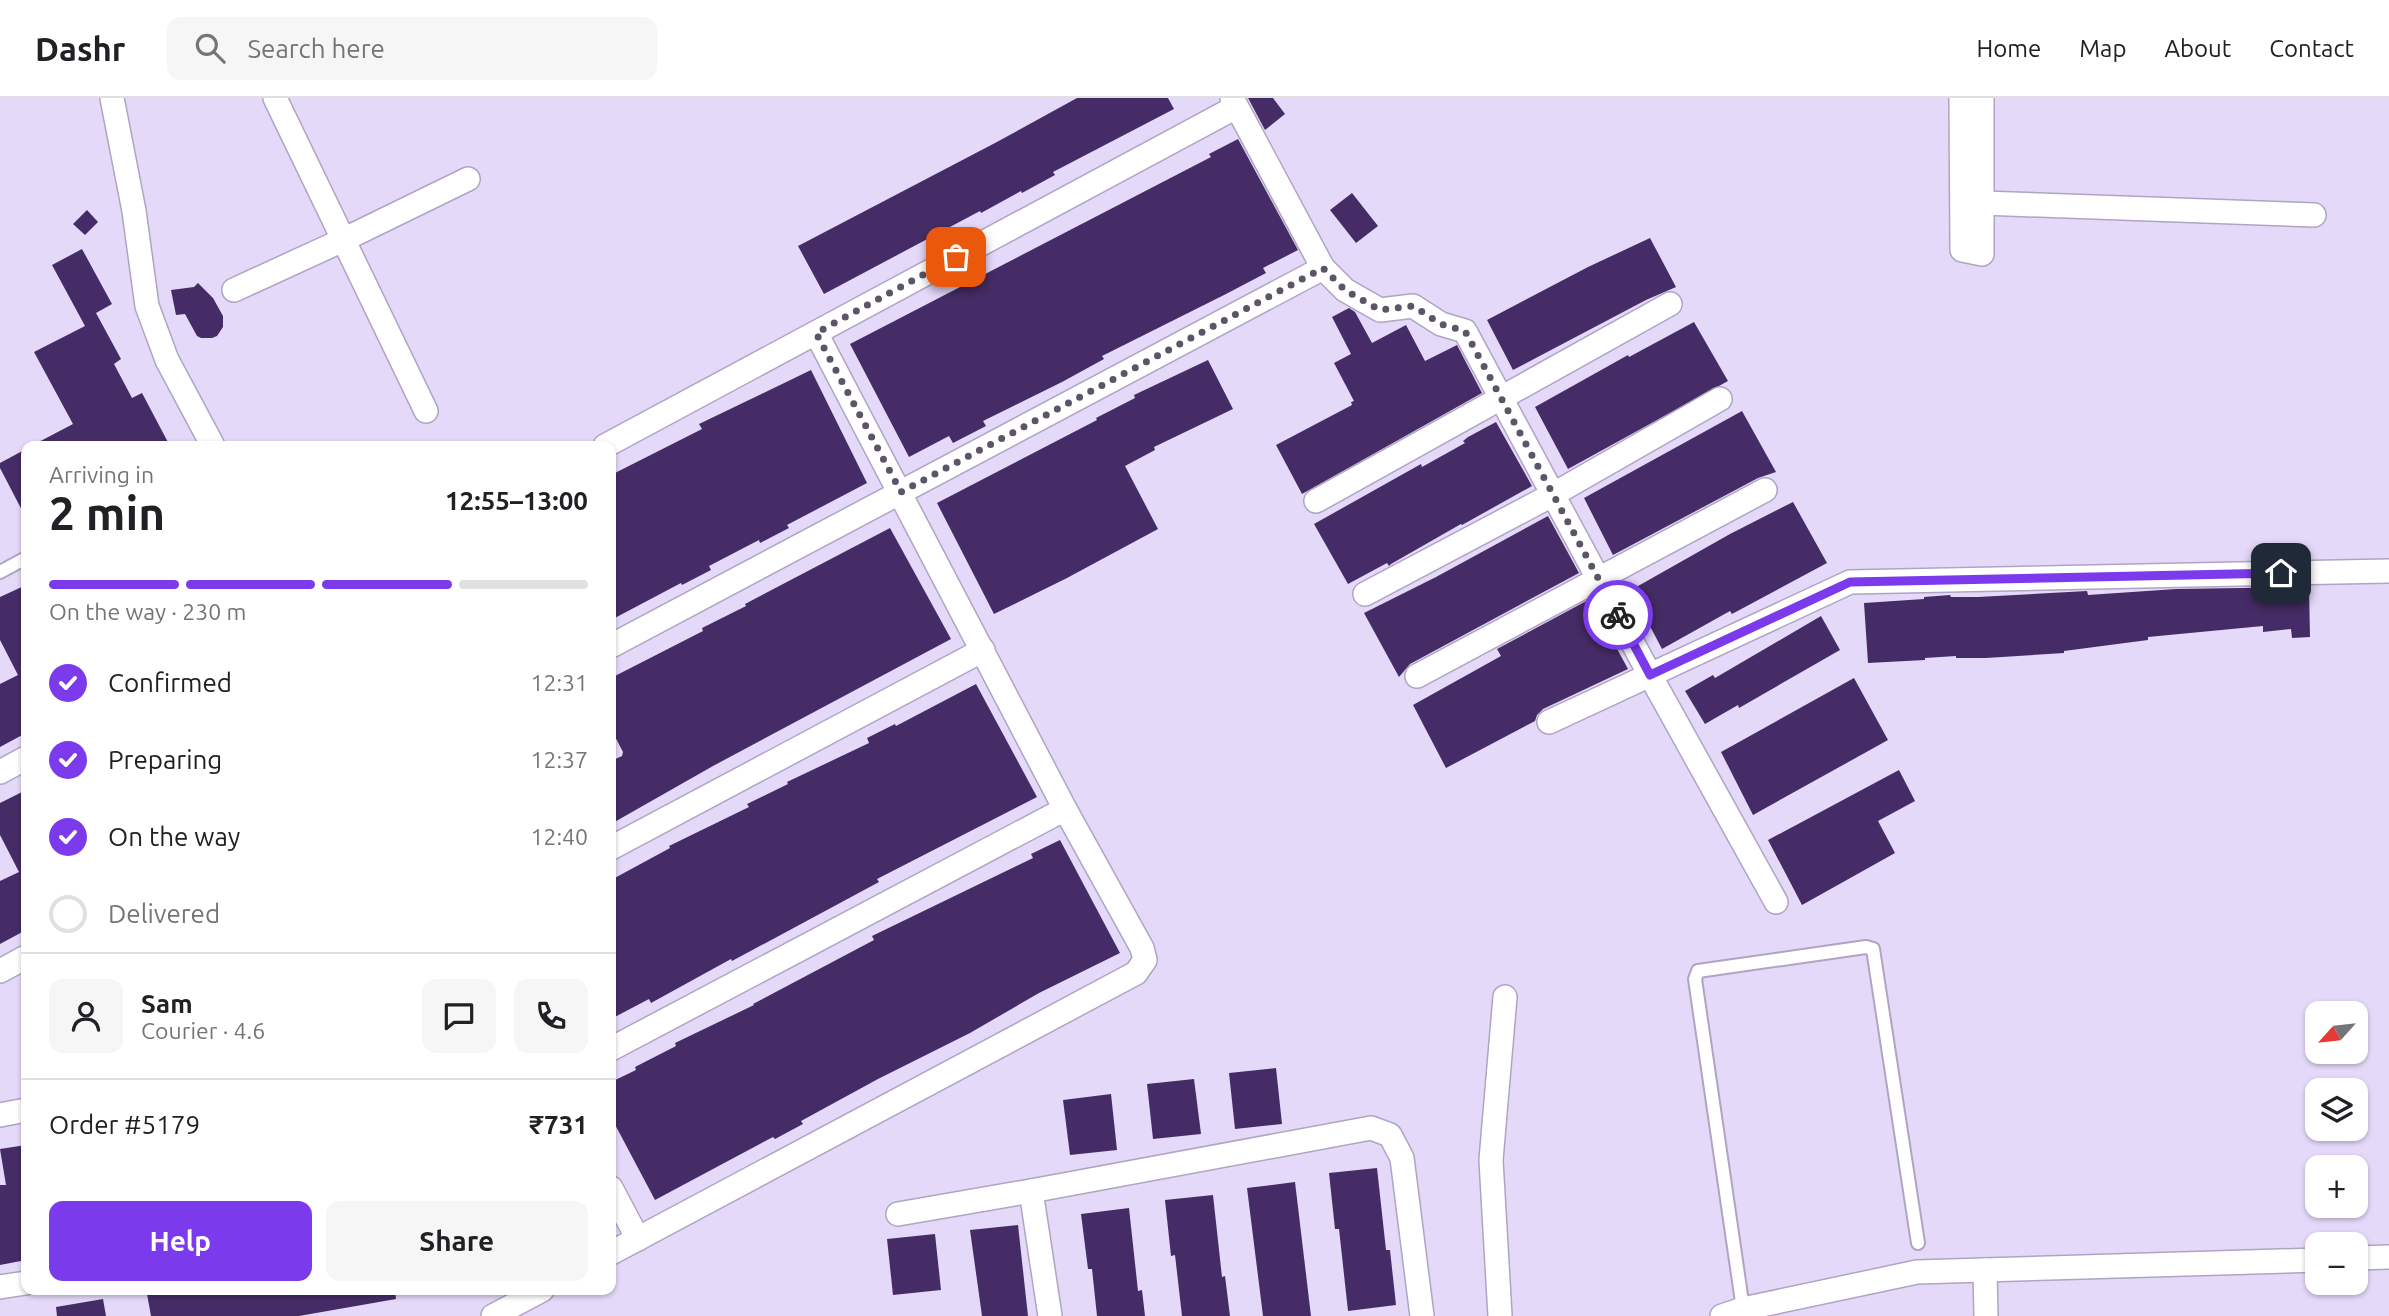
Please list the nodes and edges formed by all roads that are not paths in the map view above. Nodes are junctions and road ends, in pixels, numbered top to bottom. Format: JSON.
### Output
{"nodes":[{"id":1,"x":112,"y":98,"type":"edge"},
{"id":2,"x":275,"y":98,"type":"edge"},
{"id":3,"x":1961,"y":98,"type":"edge"},
{"id":4,"x":1982,"y":98,"type":"edge"},
{"id":5,"x":1234,"y":102,"type":"edge"},
{"id":6,"x":468,"y":178,"type":"dead end"},
{"id":7,"x":1982,"y":203,"type":"junction"},
{"id":8,"x":2314,"y":215,"type":"dead end"},
{"id":9,"x":343,"y":240,"type":"junction"},
{"id":10,"x":1323,"y":268,"type":"junction"},
{"id":11,"x":234,"y":289,"type":"dead end"},
{"id":12,"x":1670,"y":304,"type":"dead end"},
{"id":13,"x":816,"y":333,"type":"junction"},
{"id":14,"x":1503,"y":398,"type":"junction"},
{"id":15,"x":1720,"y":399,"type":"dead end"},
{"id":16,"x":426,"y":411,"type":"dead end"},
{"id":17,"x":210,"y":441,"type":"edge"},
{"id":18,"x":614,"y":441,"type":"edge"},
{"id":19,"x":1765,"y":490,"type":"dead end"},
{"id":20,"x":901,"y":492,"type":"junction"},
{"id":21,"x":1554,"y":494,"type":"junction"},
{"id":22,"x":1316,"y":501,"type":"dead end"},
{"id":23,"x":21,"y":561,"type":"edge"},
{"id":24,"x":2389,"y":571,"type":"edge"},
{"id":25,"x":0,"y":572,"type":"edge"},
{"id":26,"x":1599,"y":578,"type":"junction"},
{"id":27,"x":1365,"y":594,"type":"dead end"},
{"id":28,"x":616,"y":643,"type":"edge"},
{"id":29,"x":983,"y":650,"type":"junction"},
{"id":30,"x":1650,"y":675,"type":"junction"},
{"id":31,"x":1417,"y":676,"type":"dead end"},
{"id":32,"x":1549,"y":722,"type":"dead end"},
{"id":33,"x":21,"y":761,"type":"edge"},
{"id":34,"x":0,"y":772,"type":"edge"},
{"id":35,"x":1065,"y":809,"type":"junction"},
{"id":36,"x":616,"y":845,"type":"edge"},
{"id":37,"x":1776,"y":902,"type":"dead end"},
{"id":38,"x":21,"y":960,"type":"edge"},
{"id":39,"x":0,"y":971,"type":"edge"},
{"id":40,"x":1505,"y":998,"type":"dead end"},
{"id":41,"x":616,"y":1046,"type":"edge"},
{"id":42,"x":21,"y":1111,"type":"edge"},
{"id":43,"x":0,"y":1115,"type":"edge"},
{"id":44,"x":1031,"y":1191,"type":"junction"},
{"id":45,"x":616,"y":1197,"type":"edge"},
{"id":46,"x":898,"y":1213,"type":"dead end"},
{"id":47,"x":638,"y":1239,"type":"junction"},
{"id":48,"x":1918,"y":1243,"type":"dead end"},
{"id":49,"x":616,"y":1250,"type":"edge"},
{"id":50,"x":2389,"y":1257,"type":"edge"},
{"id":51,"x":2368,"y":1258,"type":"edge"},
{"id":52,"x":2305,"y":1259,"type":"edge"},
{"id":53,"x":1985,"y":1270,"type":"junction"},
{"id":54,"x":21,"y":1284,"type":"edge"},
{"id":55,"x":0,"y":1287,"type":"edge"},
{"id":56,"x":533,"y":1295,"type":"edge"},
{"id":57,"x":1733,"y":1312,"type":"edge"},
{"id":58,"x":493,"y":1316,"type":"edge"},
{"id":59,"x":1050,"y":1316,"type":"edge"},
{"id":60,"x":1422,"y":1316,"type":"edge"},
{"id":61,"x":1500,"y":1316,"type":"edge"},
{"id":62,"x":1986,"y":1316,"type":"edge"}],
"edges":[{"from":1,"to":17,"type":"street"},
{"from":2,"to":9,"type":"street"},
{"from":3,"to":7,"type":"street"},
{"from":4,"to":7,"type":"street"},
{"from":5,"to":10,"type":"street"},
{"from":5,"to":13,"type":"street"},
{"from":6,"to":9,"type":"street"},
{"from":7,"to":8,"type":"street"},
{"from":9,"to":11,"type":"street"},
{"from":9,"to":16,"type":"street"},
{"from":10,"to":14,"type":"street"},
{"from":10,"to":20,"type":"street"},
{"from":12,"to":14,"type":"street"},
{"from":13,"to":18,"type":"street"},
{"from":13,"to":20,"type":"street"},
{"from":14,"to":21,"type":"street"},
{"from":14,"to":22,"type":"street"},
{"from":15,"to":21,"type":"street"},
{"from":19,"to":26,"type":"street"},
{"from":20,"to":28,"type":"street"},
{"from":20,"to":29,"type":"street"},
{"from":21,"to":26,"type":"street"},
{"from":21,"to":27,"type":"street"},
{"from":23,"to":25,"type":"lane"},
{"from":24,"to":30,"type":"street"},
{"from":26,"to":30,"type":"street"},
{"from":26,"to":31,"type":"street"},
{"from":29,"to":35,"type":"street"},
{"from":29,"to":36,"type":"street"},
{"from":30,"to":32,"type":"street"},
{"from":30,"to":37,"type":"street"},
{"from":33,"to":34,"type":"street"},
{"from":35,"to":41,"type":"street"},
{"from":35,"to":47,"type":"street"},
{"from":38,"to":39,"type":"street"},
{"from":40,"to":61,"type":"street"},
{"from":42,"to":43,"type":"street"},
{"from":44,"to":46,"type":"street"},
{"from":44,"to":59,"type":"street"},
{"from":44,"to":60,"type":"street"},
{"from":45,"to":47,"type":"street"},
{"from":47,"to":49,"type":"street"},
{"from":48,"to":57,"type":"lane"},
{"from":50,"to":51,"type":"street"},
{"from":52,"to":53,"type":"street"},
{"from":53,"to":57,"type":"street"},
{"from":53,"to":62,"type":"street"},
{"from":54,"to":55,"type":"street"},
{"from":56,"to":58,"type":"street"}]}
